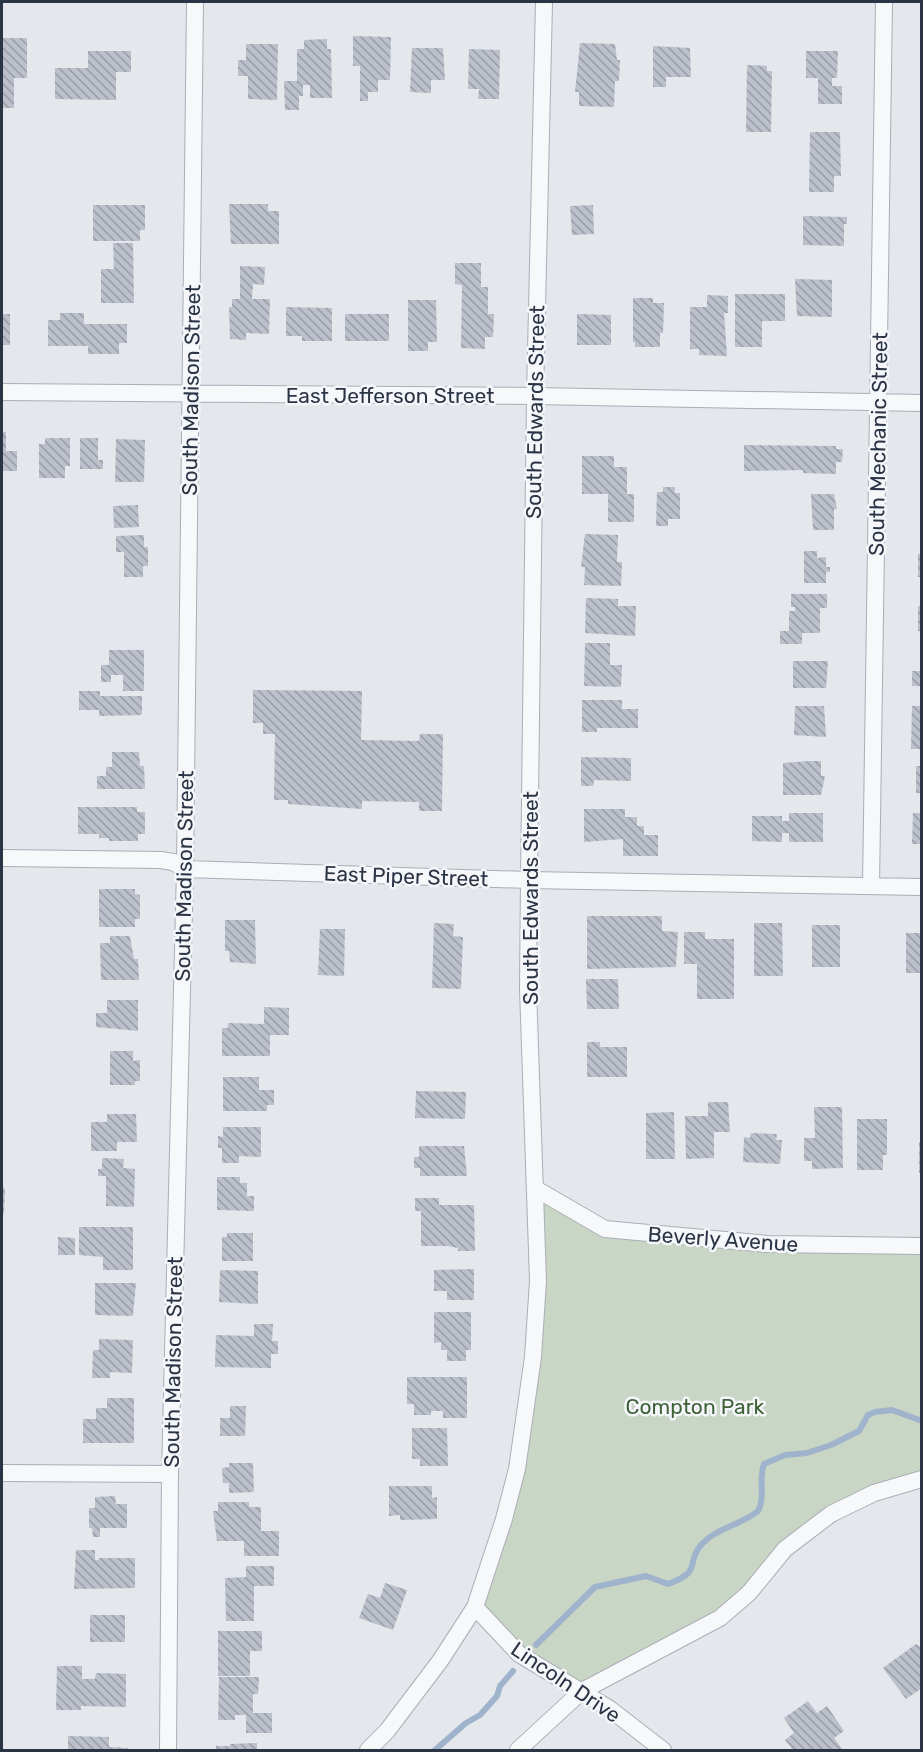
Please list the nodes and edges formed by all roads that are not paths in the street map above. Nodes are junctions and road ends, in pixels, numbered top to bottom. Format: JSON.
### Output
{"nodes":[{"id":1,"x":195,"y":2,"type":"edge"},
{"id":2,"x":544,"y":2,"type":"edge"},
{"id":3,"x":884,"y":2,"type":"edge"},
{"id":4,"x":2,"y":392,"type":"edge"},
{"id":5,"x":191,"y":393,"type":"junction"},
{"id":6,"x":535,"y":396,"type":"junction"},
{"id":7,"x":878,"y":403,"type":"junction"},
{"id":8,"x":921,"y":403,"type":"edge"},
{"id":9,"x":2,"y":858,"type":"edge"},
{"id":10,"x":185,"y":869,"type":"junction"},
{"id":11,"x":529,"y":880,"type":"junction"},
{"id":12,"x":870,"y":886,"type":"junction"},
{"id":13,"x":921,"y":887,"type":"edge"},
{"id":14,"x":536,"y":1189,"type":"junction"},
{"id":15,"x":921,"y":1246,"type":"edge"},
{"id":16,"x":2,"y":1473,"type":"edge"},
{"id":17,"x":170,"y":1474,"type":"junction"},
{"id":18,"x":921,"y":1479,"type":"edge"},
{"id":19,"x":475,"y":1607,"type":"junction"},
{"id":20,"x":582,"y":1691,"type":"junction"},
{"id":21,"x":168,"y":1750,"type":"edge"},
{"id":22,"x":368,"y":1750,"type":"edge"},
{"id":23,"x":518,"y":1750,"type":"edge"},
{"id":24,"x":663,"y":1750,"type":"edge"}],
"edges":[{"from":1,"to":5,"type":"street","name":"South Madison Street"},
{"from":2,"to":6,"type":"street","name":"South Edwards Street"},
{"from":3,"to":7,"type":"street","name":"South Mechanic Street"},
{"from":4,"to":5,"type":"street","name":"East Jefferson Street"},
{"from":5,"to":6,"type":"street","name":"East Jefferson Street"},
{"from":5,"to":10,"type":"street","name":"South Madison Street"},
{"from":6,"to":7,"type":"street","name":"East Jefferson Street"},
{"from":6,"to":11,"type":"street","name":"South Edwards Street"},
{"from":7,"to":8,"type":"street","name":"East Jefferson Street"},
{"from":7,"to":12,"type":"street","name":"South Mechanic Street"},
{"from":9,"to":10,"type":"street","name":"East Piper Street"},
{"from":10,"to":11,"type":"street","name":"East Piper Street"},
{"from":10,"to":17,"type":"street","name":"South Madison Street"},
{"from":11,"to":12,"type":"street","name":"East Piper Street"},
{"from":11,"to":14,"type":"street","name":"South Edwards Street"},
{"from":12,"to":13,"type":"street","name":"East Piper Street"},
{"from":14,"to":15,"type":"street","name":"Beverly Avenue"},
{"from":14,"to":19,"type":"street","name":"South Edwards Street"},
{"from":16,"to":17,"type":"street"},
{"from":17,"to":21,"type":"street","name":"South Madison Street"},
{"from":18,"to":20,"type":"street"},
{"from":19,"to":20,"type":"street","name":"Lincoln Drive"},
{"from":19,"to":22,"type":"street","name":"South Edwards Street"},
{"from":20,"to":23,"type":"street"},
{"from":20,"to":24,"type":"street","name":"Lincoln Drive"}]}
